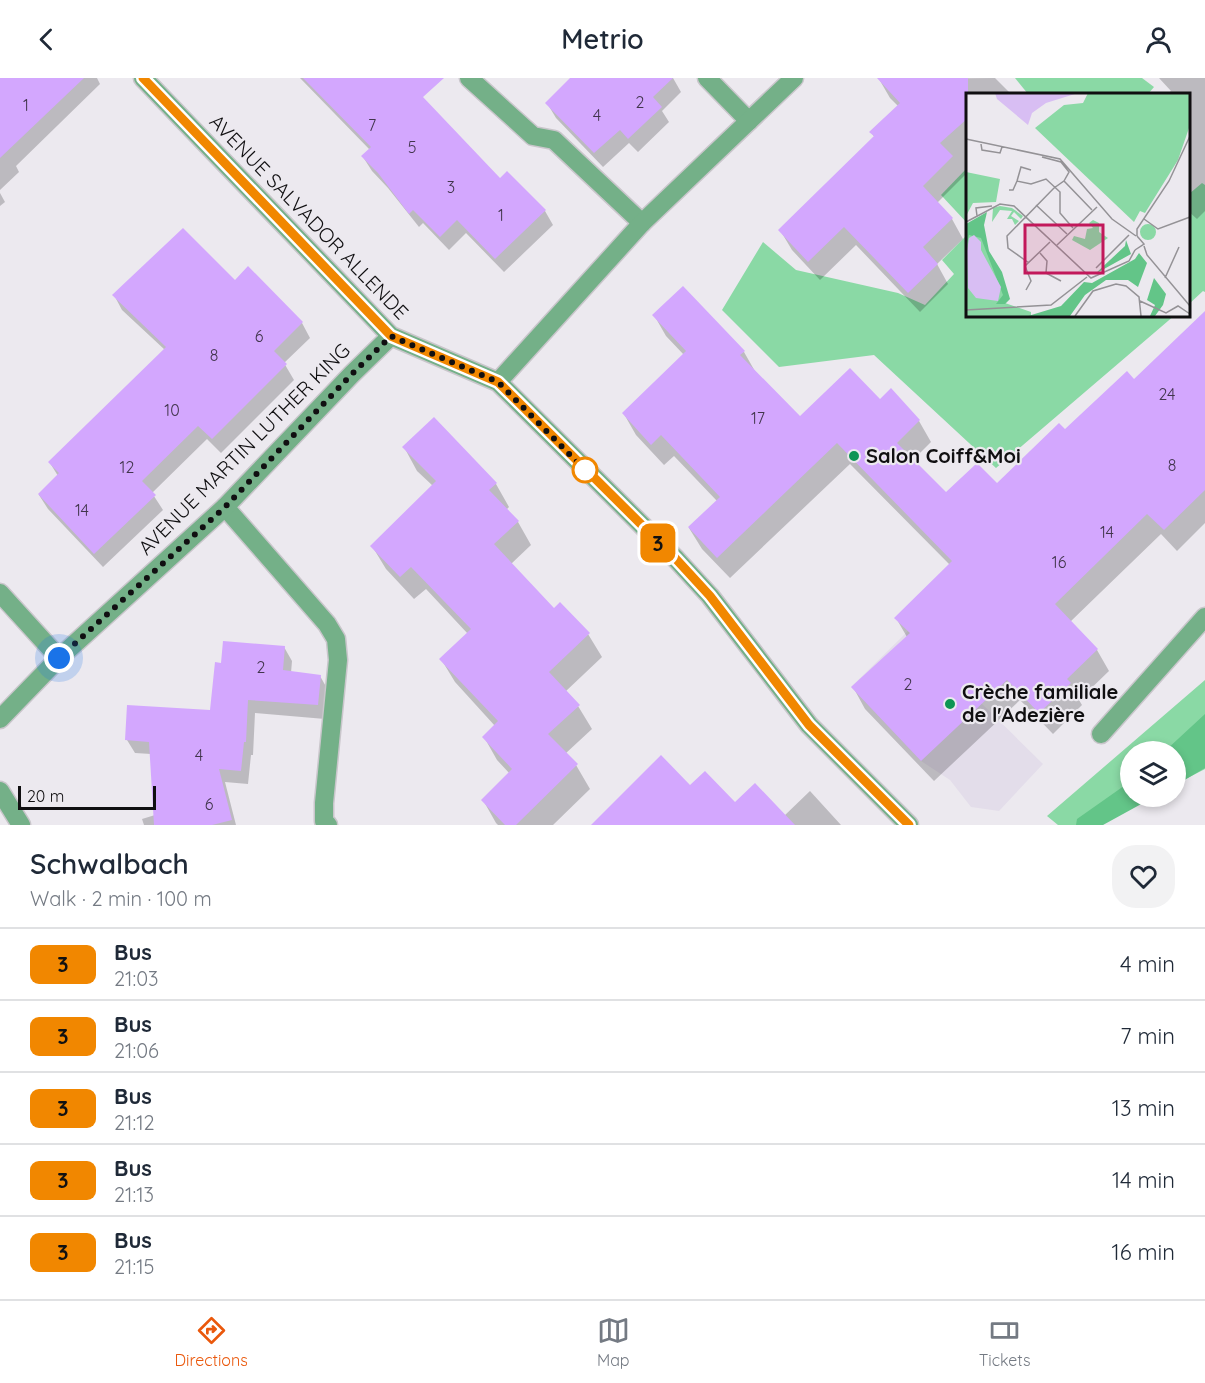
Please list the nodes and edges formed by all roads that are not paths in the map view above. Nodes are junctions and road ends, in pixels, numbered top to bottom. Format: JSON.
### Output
{"nodes":[{"id":1,"x":143,"y":78,"type":"edge"},
{"id":2,"x":469,"y":78,"type":"edge"},
{"id":3,"x":707,"y":78,"type":"edge"},
{"id":4,"x":794,"y":78,"type":"edge"},
{"id":5,"x":749,"y":121,"type":"junction"},
{"id":6,"x":642,"y":223,"type":"junction"},
{"id":7,"x":391,"y":336,"type":"junction"},
{"id":8,"x":498,"y":382,"type":"junction"},
{"id":9,"x":225,"y":507,"type":"junction"},
{"id":10,"x":0,"y":593,"type":"edge"},
{"id":11,"x":1205,"y":617,"type":"edge"},
{"id":12,"x":59,"y":658,"type":"junction"},
{"id":13,"x":0,"y":719,"type":"edge"},
{"id":14,"x":1101,"y":734,"type":"dead end"},
{"id":15,"x":0,"y":791,"type":"edge"},
{"id":16,"x":21,"y":825,"type":"edge"},
{"id":17,"x":328,"y":825,"type":"edge"},
{"id":18,"x":909,"y":825,"type":"edge"}],
"edges":[{"from":1,"to":7,"type":"street","name":"AVENUE SALVADOR ALLENDE"},
{"from":2,"to":6,"type":"street"},
{"from":3,"to":5,"type":"street"},
{"from":4,"to":5,"type":"street"},
{"from":5,"to":6,"type":"street"},
{"from":6,"to":8,"type":"street"},
{"from":7,"to":8,"type":"street","name":"AVENUE SALVADOR ALLENDE"},
{"from":7,"to":9,"type":"street","name":"AVENUE MARTIN LUTHER KING"},
{"from":8,"to":18,"type":"street","name":"AVENUE SALVADOR ALLENDE"},
{"from":9,"to":12,"type":"street","name":"AVENUE MARTIN LUTHER KING"},
{"from":9,"to":17,"type":"street"},
{"from":10,"to":12,"type":"street"},
{"from":11,"to":14,"type":"street"},
{"from":12,"to":13,"type":"street","name":"AVENUE MARTIN LUTHER KING"},
{"from":15,"to":16,"type":"street"}]}
